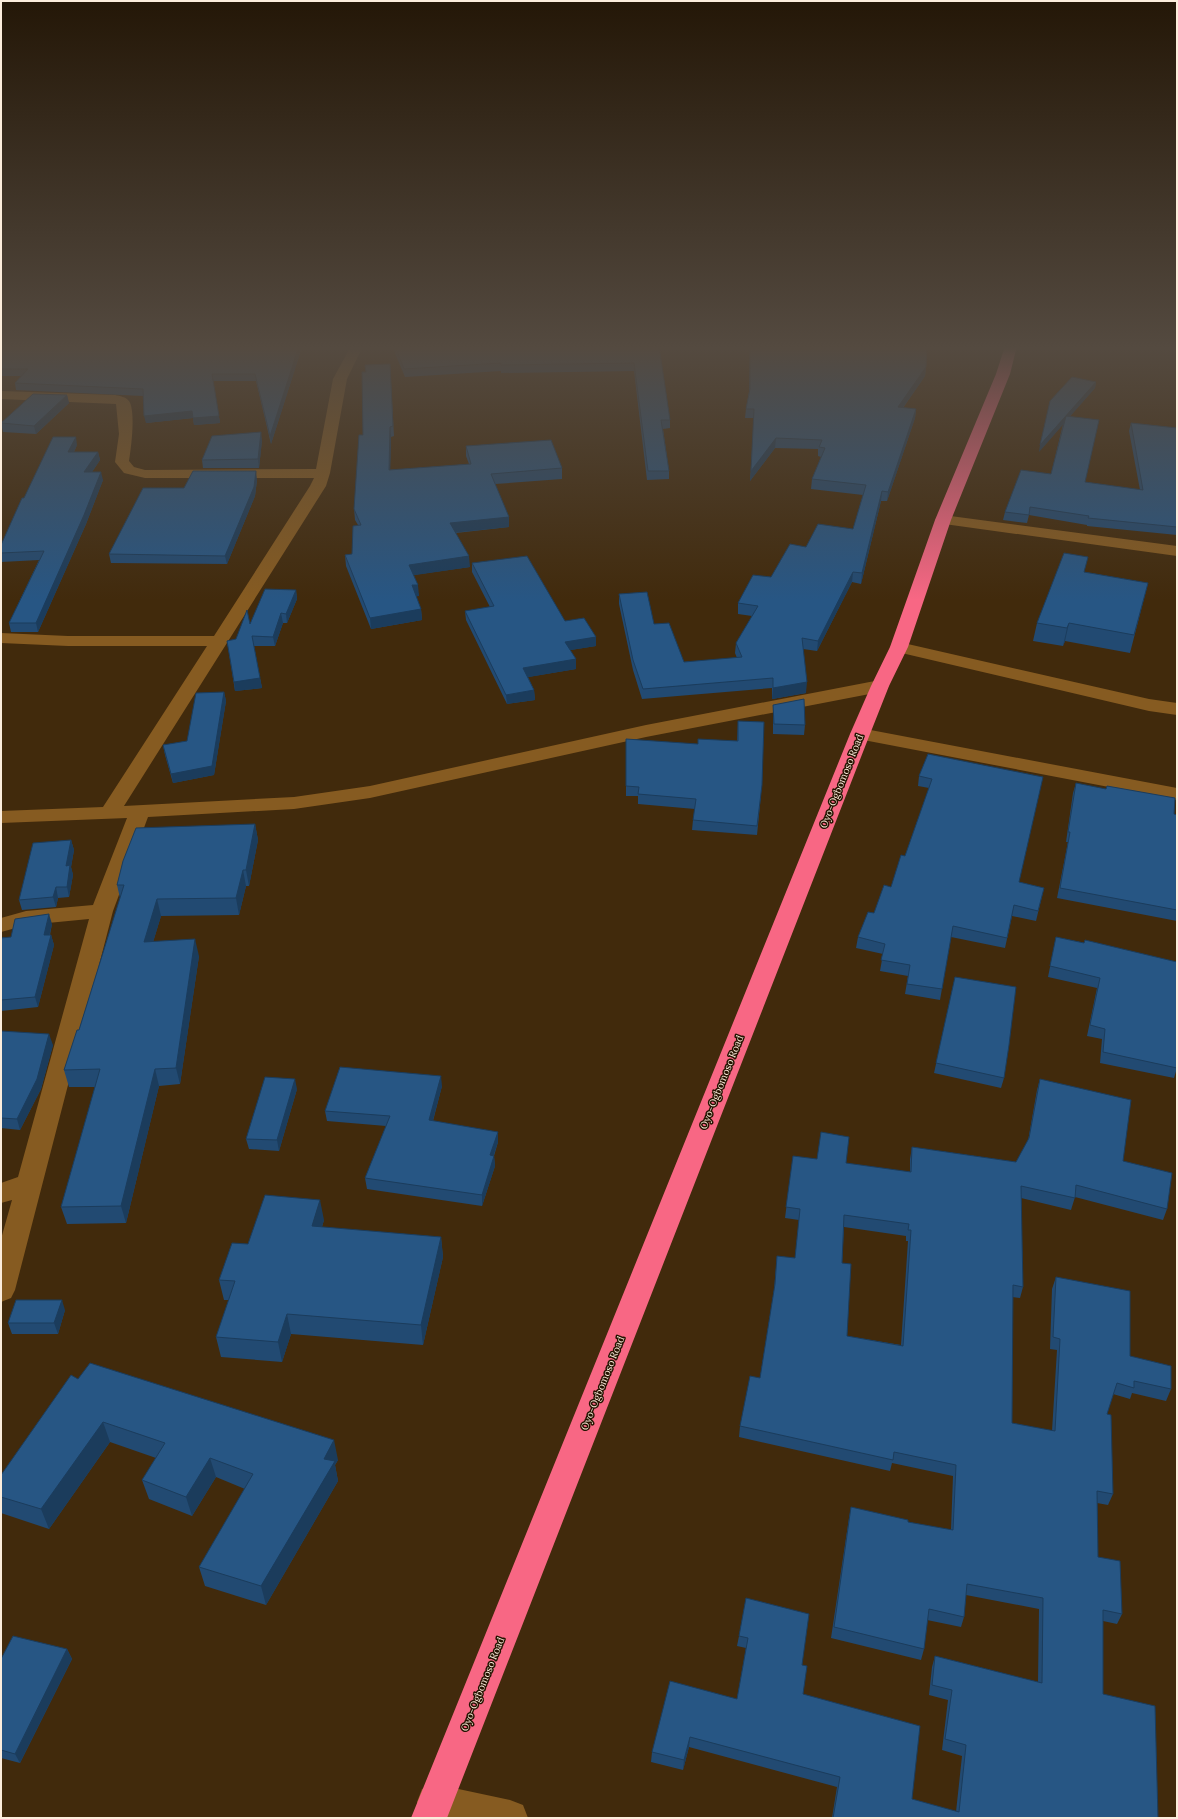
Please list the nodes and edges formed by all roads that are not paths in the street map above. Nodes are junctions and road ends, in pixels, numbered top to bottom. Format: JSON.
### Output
{"nodes":[{"id":1,"x":126,"y":431,"type":"edge"},
{"id":2,"x":331,"y":431,"type":"edge"},
{"id":3,"x":980,"y":431,"type":"edge"},
{"id":4,"x":323,"y":473,"type":"junction"},
{"id":5,"x":943,"y":520,"type":"junction"},
{"id":6,"x":1177,"y":551,"type":"edge"},
{"id":7,"x":1,"y":638,"type":"edge"},
{"id":8,"x":219,"y":641,"type":"junction"},
{"id":9,"x":898,"y":647,"type":"junction"},
{"id":10,"x":880,"y":686,"type":"junction"},
{"id":11,"x":1177,"y":709,"type":"edge"},
{"id":12,"x":860,"y":734,"type":"junction"},
{"id":13,"x":1177,"y":794,"type":"edge"},
{"id":14,"x":140,"y":811,"type":"junction"},
{"id":15,"x":110,"y":812,"type":"junction"},
{"id":16,"x":1,"y":817,"type":"edge"},
{"id":17,"x":102,"y":911,"type":"junction"},
{"id":18,"x":1,"y":925,"type":"edge"},
{"id":19,"x":29,"y":1184,"type":"junction"},
{"id":20,"x":1,"y":1193,"type":"edge"},
{"id":21,"x":1,"y":1290,"type":"edge"},
{"id":22,"x":432,"y":1810,"type":"edge"},
{"id":23,"x":510,"y":1818,"type":"edge"}],
"edges":[{"from":1,"to":4,"type":"street"},
{"from":2,"to":4,"type":"street"},
{"from":3,"to":5,"type":"highway","name":"Oyo-Ogbomoso Road"},
{"from":4,"to":8,"type":"street"},
{"from":5,"to":6,"type":"street"},
{"from":5,"to":9,"type":"highway","name":"Oyo-Ogbomoso Road"},
{"from":7,"to":8,"type":"street"},
{"from":8,"to":15,"type":"street"},
{"from":9,"to":10,"type":"highway","name":"Oyo-Ogbomoso Road"},
{"from":9,"to":11,"type":"street"},
{"from":10,"to":12,"type":"highway","name":"Oyo-Ogbomoso Road"},
{"from":10,"to":14,"type":"street"},
{"from":12,"to":13,"type":"street"},
{"from":12,"to":22,"type":"highway","name":"Oyo-Ogbomoso Road"},
{"from":14,"to":15,"type":"street"},
{"from":14,"to":17,"type":"street"},
{"from":15,"to":16,"type":"street"},
{"from":17,"to":18,"type":"street"},
{"from":17,"to":19,"type":"street"},
{"from":19,"to":20,"type":"street"},
{"from":19,"to":21,"type":"street"},
{"from":22,"to":23,"type":"street"}]}
